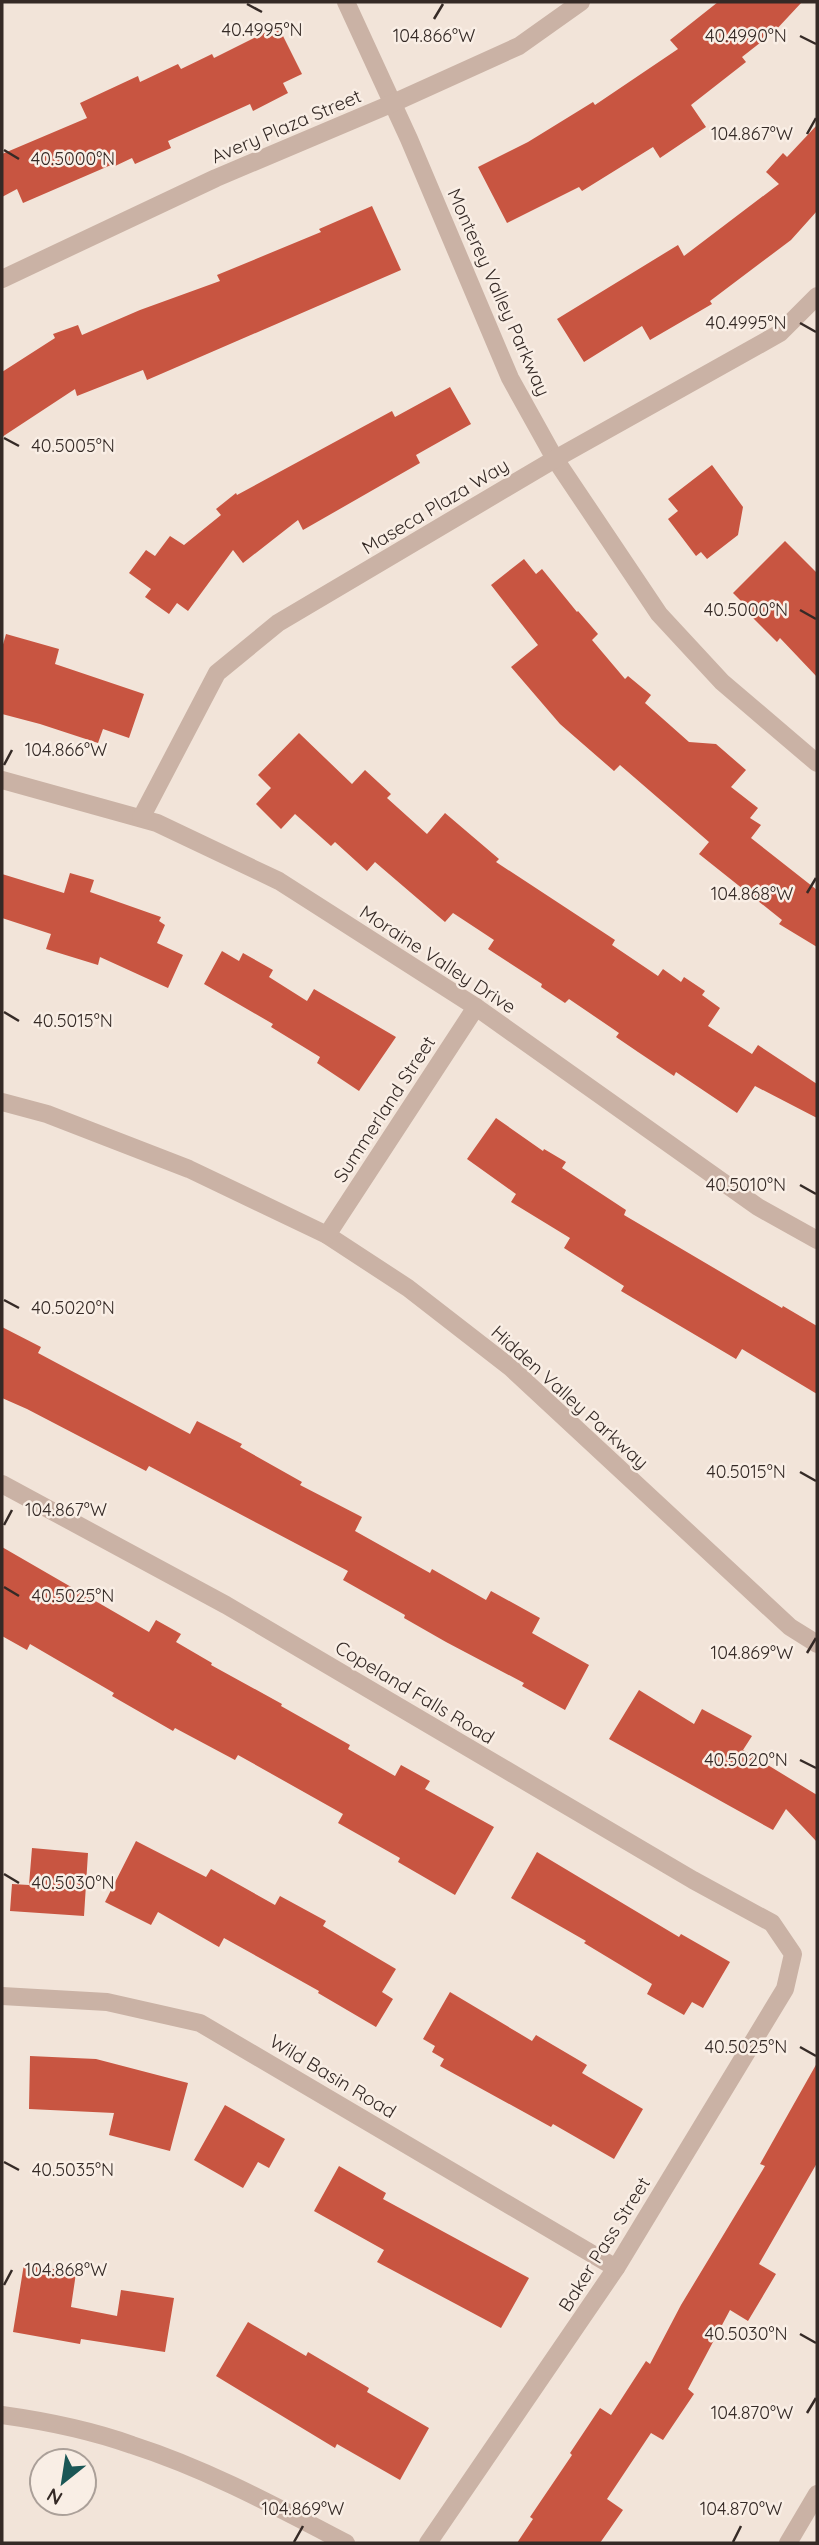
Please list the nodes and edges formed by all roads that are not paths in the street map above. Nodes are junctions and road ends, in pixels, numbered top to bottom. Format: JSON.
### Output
{"nodes":[{"id":1,"x":346,"y":2,"type":"edge"},
{"id":2,"x":581,"y":2,"type":"edge"},
{"id":3,"x":391,"y":104,"type":"junction"},
{"id":4,"x":2,"y":279,"type":"edge"},
{"id":5,"x":817,"y":296,"type":"edge"},
{"id":6,"x":555,"y":459,"type":"junction"},
{"id":7,"x":817,"y":763,"type":"edge"},
{"id":8,"x":2,"y":780,"type":"edge"},
{"id":9,"x":141,"y":818,"type":"junction"},
{"id":10,"x":476,"y":1007,"type":"junction"},
{"id":11,"x":2,"y":1102,"type":"edge"},
{"id":12,"x":327,"y":1235,"type":"junction"},
{"id":13,"x":817,"y":1240,"type":"edge"},
{"id":14,"x":2,"y":1484,"type":"edge"},
{"id":15,"x":817,"y":1644,"type":"edge"},
{"id":16,"x":793,"y":1955,"type":"joint"},
{"id":17,"x":2,"y":1996,"type":"edge"},
{"id":18,"x":617,"y":2268,"type":"junction"},
{"id":19,"x":2,"y":2415,"type":"edge"},
{"id":20,"x":817,"y":2494,"type":"edge"},
{"id":21,"x":346,"y":2543,"type":"edge"},
{"id":22,"x":428,"y":2543,"type":"edge"},
{"id":23,"x":788,"y":2543,"type":"edge"}],
"edges":[{"from":1,"to":3,"type":"street","name":"Monterey Valley Parkway"},
{"from":2,"to":3,"type":"street","name":"Avery Plaza Street"},
{"from":3,"to":4,"type":"street","name":"Avery Plaza Street"},
{"from":3,"to":6,"type":"street","name":"Monterey Valley Parkway"},
{"from":5,"to":6,"type":"street","name":"Maseca Plaza Way"},
{"from":6,"to":7,"type":"street","name":"Monterey Valley Parkway"},
{"from":6,"to":9,"type":"street","name":"Maseca Plaza Way"},
{"from":8,"to":9,"type":"street","name":"Moraine Valley Drive"},
{"from":9,"to":10,"type":"street","name":"Moraine Valley Drive"},
{"from":10,"to":12,"type":"street","name":"Summerland Street"},
{"from":10,"to":13,"type":"street","name":"Moraine Valley Drive"},
{"from":11,"to":12,"type":"street","name":"Hidden Valley Parkway"},
{"from":12,"to":15,"type":"street","name":"Hidden Valley Parkway"},
{"from":14,"to":16,"type":"street","name":"Copeland Falls Road"},
{"from":16,"to":18,"type":"street","name":"Baker Pass Street"},
{"from":17,"to":18,"type":"street","name":"Wild Basin Road"},
{"from":18,"to":22,"type":"street","name":"Baker Pass Street"},
{"from":19,"to":21,"type":"street"},
{"from":20,"to":23,"type":"street"}]}
